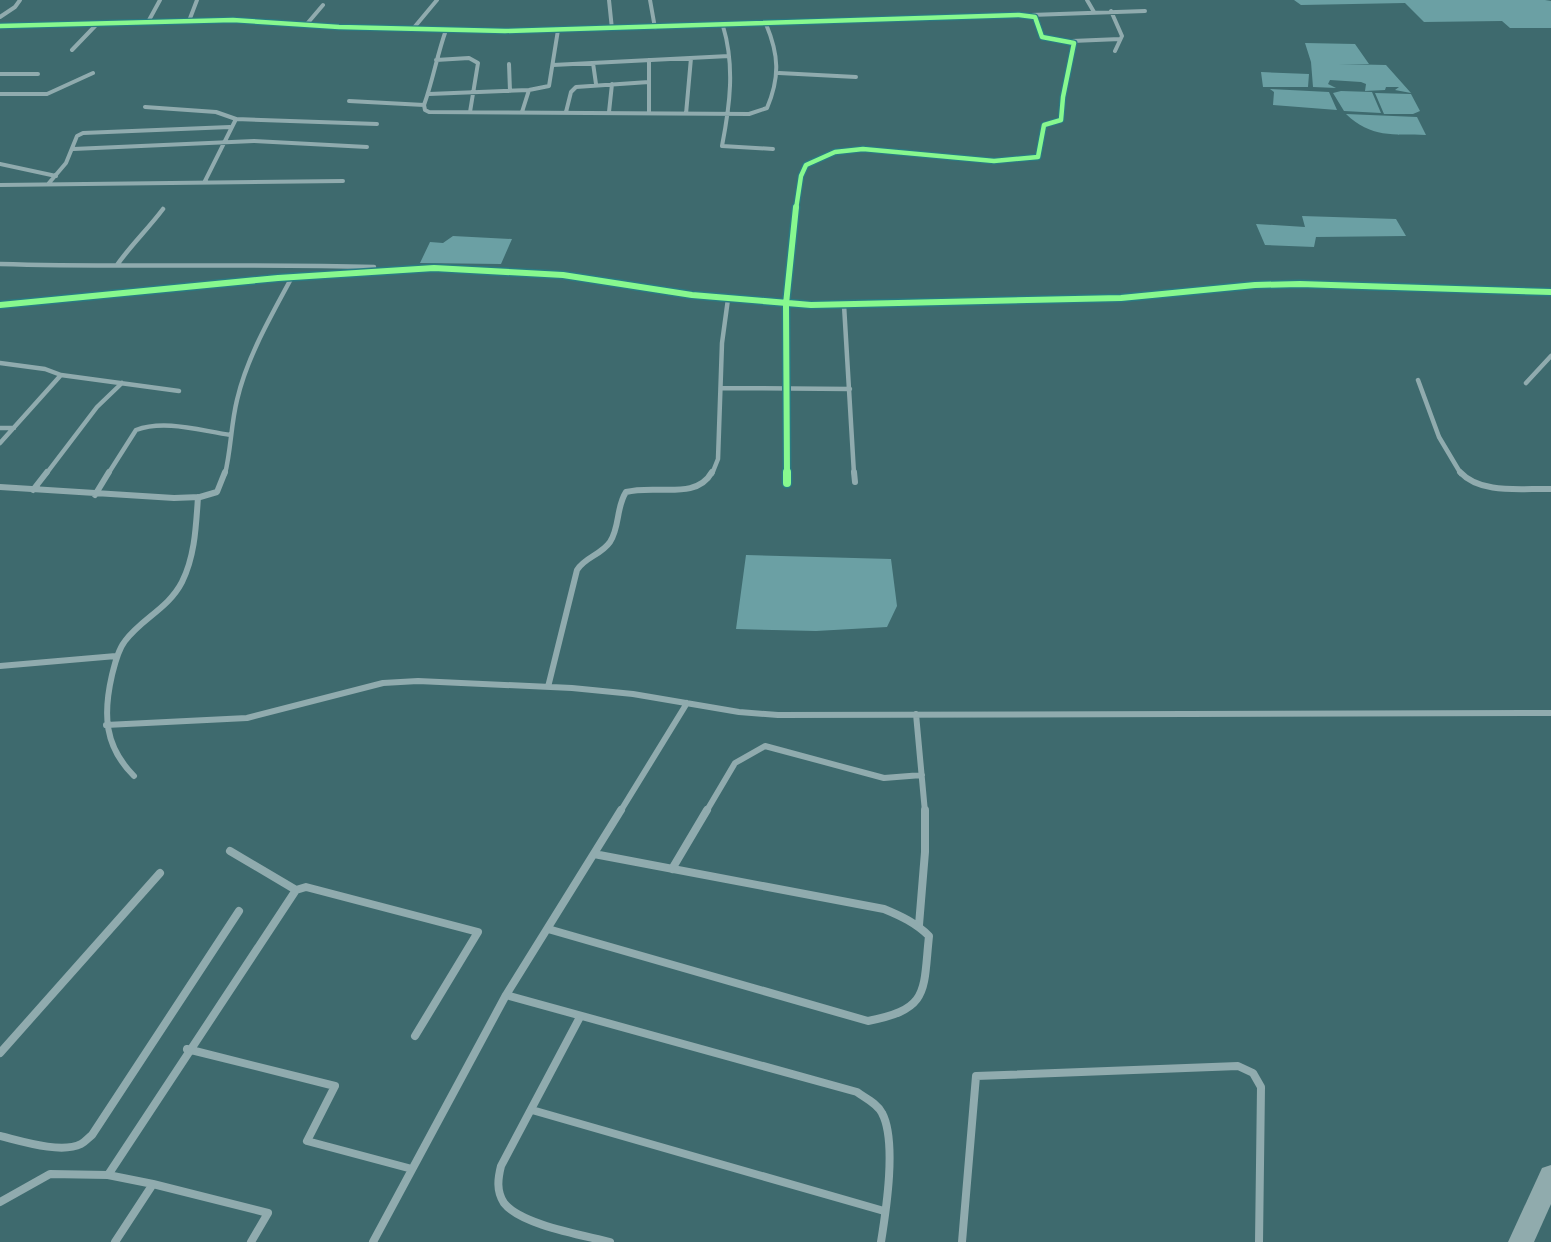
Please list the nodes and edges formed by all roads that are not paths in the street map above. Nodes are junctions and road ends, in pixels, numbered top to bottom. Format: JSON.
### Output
{"nodes":[{"id":1,"x":20,"y":0,"type":"edge"},
{"id":2,"x":160,"y":0,"type":"edge"},
{"id":3,"x":197,"y":0,"type":"edge"},
{"id":4,"x":437,"y":0,"type":"edge"},
{"id":5,"x":609,"y":0,"type":"edge"},
{"id":6,"x":650,"y":0,"type":"edge"},
{"id":7,"x":1087,"y":0,"type":"edge"},
{"id":8,"x":323,"y":5,"type":"dead end"},
{"id":9,"x":1111,"y":11,"type":"junction"},
{"id":10,"x":1145,"y":11,"type":"dead end"},
{"id":11,"x":1094,"y":12,"type":"junction"},
{"id":12,"x":0,"y":15,"type":"edge"},
{"id":13,"x":1031,"y":15,"type":"junction"},
{"id":14,"x":189,"y":21,"type":"junction"},
{"id":15,"x":148,"y":22,"type":"junction"},
{"id":16,"x":97,"y":24,"type":"junction"},
{"id":17,"x":766,"y":24,"type":"junction"},
{"id":18,"x":306,"y":25,"type":"junction"},
{"id":19,"x":0,"y":26,"type":"edge"},
{"id":20,"x":723,"y":26,"type":"junction"},
{"id":21,"x":612,"y":28,"type":"junction"},
{"id":22,"x":654,"y":28,"type":"junction"},
{"id":23,"x":412,"y":30,"type":"junction"},
{"id":24,"x":446,"y":30,"type":"junction"},
{"id":25,"x":558,"y":30,"type":"junction"},
{"id":26,"x":1120,"y":39,"type":"junction"},
{"id":27,"x":1072,"y":41,"type":"junction"},
{"id":28,"x":72,"y":50,"type":"dead end"},
{"id":29,"x":1116,"y":51,"type":"dead end"},
{"id":30,"x":729,"y":56,"type":"junction"},
{"id":31,"x":691,"y":58,"type":"junction"},
{"id":32,"x":436,"y":60,"type":"junction"},
{"id":33,"x":649,"y":60,"type":"junction"},
{"id":34,"x":593,"y":63,"type":"junction"},
{"id":35,"x":509,"y":64,"type":"dead end"},
{"id":36,"x":553,"y":65,"type":"junction"},
{"id":37,"x":93,"y":73,"type":"dead end"},
{"id":38,"x":779,"y":73,"type":"junction"},
{"id":39,"x":0,"y":74,"type":"edge"},
{"id":40,"x":38,"y":74,"type":"dead end"},
{"id":41,"x":856,"y":77,"type":"dead end"},
{"id":42,"x":649,"y":82,"type":"junction"},
{"id":43,"x":596,"y":84,"type":"junction"},
{"id":44,"x":612,"y":84,"type":"junction"},
{"id":45,"x":529,"y":90,"type":"junction"},
{"id":46,"x":510,"y":91,"type":"junction"},
{"id":47,"x":474,"y":92,"type":"junction"},
{"id":48,"x":0,"y":94,"type":"edge"},
{"id":49,"x":429,"y":94,"type":"junction"},
{"id":50,"x":349,"y":100,"type":"dead end"},
{"id":51,"x":424,"y":105,"type":"junction"},
{"id":52,"x":144,"y":107,"type":"dead end"},
{"id":53,"x":470,"y":112,"type":"junction"},
{"id":54,"x":522,"y":112,"type":"junction"},
{"id":55,"x":566,"y":112,"type":"junction"},
{"id":56,"x":609,"y":112,"type":"junction"},
{"id":57,"x":649,"y":113,"type":"junction"},
{"id":58,"x":686,"y":114,"type":"junction"},
{"id":59,"x":729,"y":114,"type":"junction"},
{"id":60,"x":236,"y":119,"type":"junction"},
{"id":61,"x":377,"y":124,"type":"dead end"},
{"id":62,"x":230,"y":127,"type":"junction"},
{"id":63,"x":223,"y":143,"type":"junction"},
{"id":64,"x":368,"y":147,"type":"dead end"},
{"id":65,"x":73,"y":149,"type":"junction"},
{"id":66,"x":773,"y":149,"type":"dead end"},
{"id":67,"x":0,"y":164,"type":"edge"},
{"id":68,"x":56,"y":176,"type":"junction"},
{"id":69,"x":205,"y":181,"type":"junction"},
{"id":70,"x":344,"y":181,"type":"dead end"},
{"id":71,"x":49,"y":183,"type":"junction"},
{"id":72,"x":0,"y":185,"type":"edge"},
{"id":73,"x":163,"y":209,"type":"dead end"},
{"id":74,"x":0,"y":264,"type":"edge"},
{"id":75,"x":117,"y":265,"type":"junction"},
{"id":76,"x":402,"y":268,"type":"junction"},
{"id":77,"x":292,"y":277,"type":"junction"},
{"id":78,"x":1551,"y":292,"type":"edge"},
{"id":79,"x":728,"y":299,"type":"junction"},
{"id":80,"x":786,"y":303,"type":"junction"},
{"id":81,"x":0,"y":305,"type":"edge"},
{"id":82,"x":843,"y":305,"type":"junction"},
{"id":83,"x":1551,"y":356,"type":"edge"},
{"id":84,"x":0,"y":363,"type":"edge"},
{"id":85,"x":61,"y":375,"type":"junction"},
{"id":86,"x":1418,"y":380,"type":"dead end"},
{"id":87,"x":122,"y":383,"type":"junction"},
{"id":88,"x":1526,"y":383,"type":"dead end"},
{"id":89,"x":721,"y":388,"type":"junction"},
{"id":90,"x":850,"y":389,"type":"junction"},
{"id":91,"x":788,"y":390,"type":"junction"},
{"id":92,"x":179,"y":391,"type":"dead end"},
{"id":93,"x":0,"y":428,"type":"edge"},
{"id":94,"x":14,"y":428,"type":"junction"},
{"id":95,"x":231,"y":435,"type":"junction"},
{"id":96,"x":0,"y":443,"type":"edge"},
{"id":97,"x":855,"y":482,"type":"dead end"},
{"id":98,"x":787,"y":483,"type":"dead end"},
{"id":99,"x":0,"y":487,"type":"edge"},
{"id":100,"x":1551,"y":489,"type":"edge"},
{"id":101,"x":33,"y":490,"type":"junction"},
{"id":102,"x":95,"y":495,"type":"junction"},
{"id":103,"x":198,"y":498,"type":"junction"},
{"id":104,"x":116,"y":656,"type":"junction"},
{"id":105,"x":0,"y":666,"type":"edge"},
{"id":106,"x":548,"y":687,"type":"junction"},
{"id":107,"x":687,"y":703,"type":"junction"},
{"id":108,"x":1551,"y":713,"type":"edge"},
{"id":109,"x":916,"y":714,"type":"junction"},
{"id":110,"x":106,"y":725,"type":"junction"},
{"id":111,"x":922,"y":775,"type":"junction"},
{"id":112,"x":134,"y":776,"type":"dead end"},
{"id":113,"x":230,"y":851,"type":"dead end"},
{"id":114,"x":594,"y":854,"type":"junction"},
{"id":115,"x":672,"y":869,"type":"junction"},
{"id":116,"x":160,"y":873,"type":"dead end"},
{"id":117,"x":296,"y":890,"type":"junction"},
{"id":118,"x":239,"y":911,"type":"dead end"},
{"id":119,"x":919,"y":925,"type":"junction"},
{"id":120,"x":548,"y":928,"type":"junction"},
{"id":121,"x":506,"y":995,"type":"junction"},
{"id":122,"x":580,"y":1017,"type":"junction"},
{"id":123,"x":416,"y":1036,"type":"dead end"},
{"id":124,"x":187,"y":1049,"type":"junction"},
{"id":125,"x":0,"y":1053,"type":"edge"},
{"id":126,"x":531,"y":1110,"type":"junction"},
{"id":127,"x":0,"y":1136,"type":"edge"},
{"id":128,"x":412,"y":1169,"type":"junction"},
{"id":129,"x":108,"y":1174,"type":"junction"},
{"id":130,"x":1551,"y":1176,"type":"edge"},
{"id":131,"x":153,"y":1184,"type":"junction"},
{"id":132,"x":0,"y":1202,"type":"edge"},
{"id":133,"x":884,"y":1210,"type":"junction"},
{"id":134,"x":115,"y":1242,"type":"edge"},
{"id":135,"x":251,"y":1242,"type":"edge"},
{"id":136,"x":373,"y":1242,"type":"edge"},
{"id":137,"x":610,"y":1242,"type":"edge"},
{"id":138,"x":881,"y":1242,"type":"edge"},
{"id":139,"x":962,"y":1242,"type":"edge"},
{"id":140,"x":1259,"y":1242,"type":"edge"},
{"id":141,"x":1521,"y":1242,"type":"edge"}],
"edges":[{"from":1,"to":12,"type":"street"},
{"from":2,"to":15,"type":"street"},
{"from":3,"to":14,"type":"street"},
{"from":4,"to":23,"type":"street"},
{"from":5,"to":21,"type":"street"},
{"from":6,"to":22,"type":"street"},
{"from":7,"to":11,"type":"street"},
{"from":8,"to":18,"type":"street"},
{"from":9,"to":10,"type":"street"},
{"from":9,"to":11,"type":"street"},
{"from":9,"to":26,"type":"street"},
{"from":11,"to":13,"type":"street"},
{"from":13,"to":17,"type":"street"},
{"from":13,"to":27,"type":"street"},
{"from":14,"to":15,"type":"street"},
{"from":14,"to":18,"type":"street"},
{"from":15,"to":16,"type":"street"},
{"from":16,"to":19,"type":"street"},
{"from":16,"to":28,"type":"street"},
{"from":17,"to":20,"type":"street"},
{"from":17,"to":38,"type":"street"},
{"from":18,"to":23,"type":"street"},
{"from":20,"to":22,"type":"street"},
{"from":20,"to":30,"type":"street"},
{"from":21,"to":22,"type":"street"},
{"from":21,"to":25,"type":"street"},
{"from":23,"to":24,"type":"street"},
{"from":24,"to":25,"type":"street"},
{"from":24,"to":32,"type":"street"},
{"from":25,"to":36,"type":"street"},
{"from":26,"to":27,"type":"street"},
{"from":26,"to":29,"type":"street"},
{"from":27,"to":80,"type":"street"},
{"from":30,"to":31,"type":"street"},
{"from":30,"to":59,"type":"street"},
{"from":31,"to":33,"type":"street"},
{"from":31,"to":58,"type":"street"},
{"from":32,"to":47,"type":"street"},
{"from":32,"to":49,"type":"street"},
{"from":33,"to":34,"type":"street"},
{"from":33,"to":42,"type":"street"},
{"from":34,"to":36,"type":"street"},
{"from":34,"to":43,"type":"street"},
{"from":35,"to":46,"type":"street"},
{"from":36,"to":45,"type":"street"},
{"from":37,"to":48,"type":"street"},
{"from":38,"to":41,"type":"street"},
{"from":38,"to":59,"type":"street"},
{"from":39,"to":40,"type":"street"},
{"from":42,"to":44,"type":"street"},
{"from":42,"to":57,"type":"street"},
{"from":43,"to":44,"type":"street"},
{"from":43,"to":55,"type":"street"},
{"from":44,"to":56,"type":"street"},
{"from":45,"to":46,"type":"street"},
{"from":45,"to":54,"type":"street"},
{"from":46,"to":47,"type":"street"},
{"from":47,"to":49,"type":"street"},
{"from":47,"to":53,"type":"street"},
{"from":49,"to":51,"type":"street"},
{"from":50,"to":51,"type":"street"},
{"from":51,"to":53,"type":"street"},
{"from":52,"to":60,"type":"street"},
{"from":53,"to":54,"type":"street"},
{"from":54,"to":55,"type":"street"},
{"from":55,"to":56,"type":"street"},
{"from":56,"to":57,"type":"street"},
{"from":57,"to":58,"type":"street"},
{"from":58,"to":59,"type":"street"},
{"from":59,"to":66,"type":"street"},
{"from":60,"to":61,"type":"street"},
{"from":60,"to":62,"type":"street"},
{"from":62,"to":63,"type":"street"},
{"from":62,"to":65,"type":"street"},
{"from":63,"to":64,"type":"street"},
{"from":63,"to":65,"type":"street"},
{"from":63,"to":69,"type":"street"},
{"from":65,"to":68,"type":"street"},
{"from":67,"to":68,"type":"street"},
{"from":68,"to":71,"type":"street"},
{"from":69,"to":70,"type":"street"},
{"from":69,"to":71,"type":"street"},
{"from":71,"to":72,"type":"street"},
{"from":73,"to":75,"type":"street"},
{"from":74,"to":75,"type":"street"},
{"from":75,"to":76,"type":"street"},
{"from":76,"to":77,"type":"street"},
{"from":76,"to":79,"type":"street"},
{"from":77,"to":81,"type":"street"},
{"from":77,"to":95,"type":"street"},
{"from":78,"to":82,"type":"street"},
{"from":79,"to":80,"type":"street"},
{"from":79,"to":89,"type":"street"},
{"from":80,"to":82,"type":"street"},
{"from":80,"to":91,"type":"street"},
{"from":82,"to":90,"type":"street"},
{"from":83,"to":88,"type":"street"},
{"from":84,"to":85,"type":"street"},
{"from":85,"to":87,"type":"street"},
{"from":85,"to":94,"type":"street"},
{"from":86,"to":100,"type":"street"},
{"from":87,"to":92,"type":"street"},
{"from":87,"to":101,"type":"street"},
{"from":89,"to":91,"type":"street"},
{"from":89,"to":106,"type":"street"},
{"from":90,"to":91,"type":"street"},
{"from":90,"to":97,"type":"street"},
{"from":91,"to":98,"type":"street"},
{"from":93,"to":94,"type":"street"},
{"from":94,"to":96,"type":"street"},
{"from":95,"to":102,"type":"street"},
{"from":95,"to":103,"type":"street"},
{"from":99,"to":101,"type":"street"},
{"from":101,"to":102,"type":"street"},
{"from":102,"to":103,"type":"street"},
{"from":103,"to":104,"type":"street"},
{"from":104,"to":105,"type":"street"},
{"from":104,"to":110,"type":"street"},
{"from":106,"to":107,"type":"street"},
{"from":106,"to":110,"type":"street"},
{"from":107,"to":109,"type":"street"},
{"from":107,"to":114,"type":"street"},
{"from":108,"to":109,"type":"street"},
{"from":109,"to":111,"type":"street"},
{"from":110,"to":112,"type":"street"},
{"from":111,"to":115,"type":"street"},
{"from":111,"to":119,"type":"street"},
{"from":113,"to":117,"type":"street"},
{"from":114,"to":115,"type":"street"},
{"from":114,"to":120,"type":"street"},
{"from":115,"to":119,"type":"street"},
{"from":116,"to":125,"type":"street"},
{"from":117,"to":123,"type":"street"},
{"from":117,"to":124,"type":"street"},
{"from":118,"to":127,"type":"street"},
{"from":119,"to":120,"type":"street"},
{"from":120,"to":121,"type":"street"},
{"from":121,"to":122,"type":"street"},
{"from":121,"to":128,"type":"street"},
{"from":122,"to":126,"type":"street"},
{"from":122,"to":133,"type":"street"},
{"from":124,"to":128,"type":"street"},
{"from":124,"to":129,"type":"street"},
{"from":126,"to":133,"type":"street"},
{"from":126,"to":137,"type":"street"},
{"from":128,"to":136,"type":"street"},
{"from":129,"to":131,"type":"street"},
{"from":129,"to":132,"type":"street"},
{"from":130,"to":141,"type":"highway"},
{"from":131,"to":134,"type":"street"},
{"from":131,"to":135,"type":"street"},
{"from":133,"to":138,"type":"street"},
{"from":139,"to":140,"type":"street"}]}
